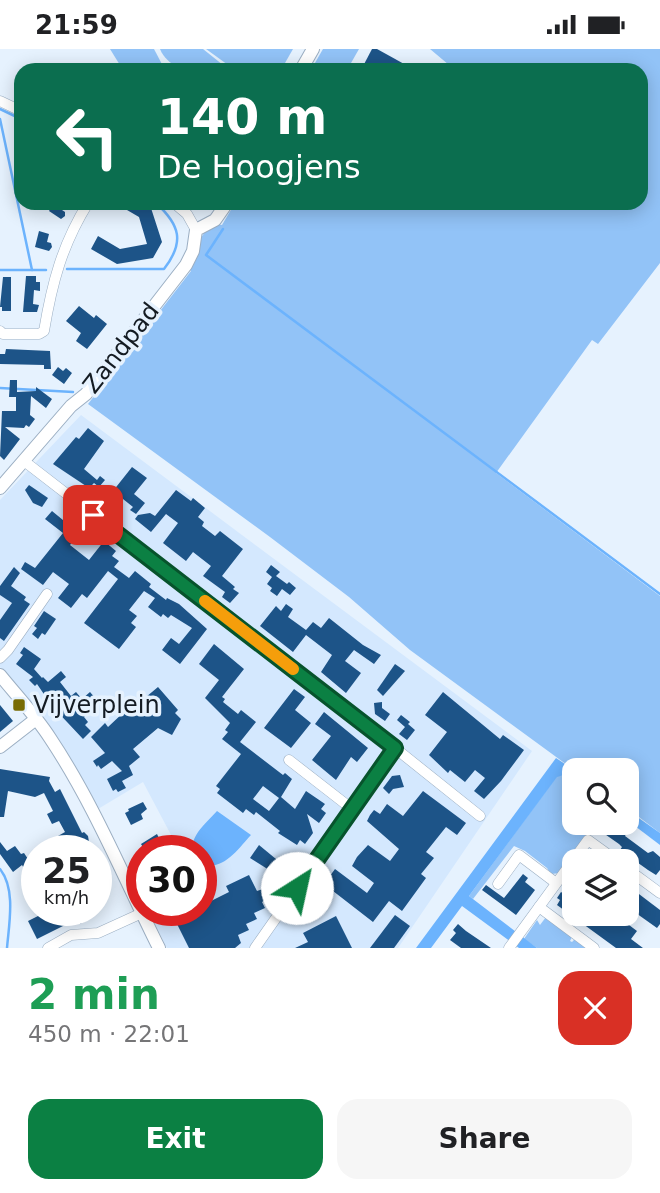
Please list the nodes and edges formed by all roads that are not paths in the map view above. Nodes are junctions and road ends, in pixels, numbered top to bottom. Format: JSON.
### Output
{"nodes":[{"id":1,"x":84,"y":210,"type":"edge"},
{"id":2,"x":182,"y":210,"type":"edge"},
{"id":3,"x":222,"y":210,"type":"edge"},
{"id":4,"x":196,"y":230,"type":"junction"},
{"id":5,"x":0,"y":331,"type":"edge"},
{"id":6,"x":24,"y":461,"type":"junction"},
{"id":7,"x":0,"y":488,"type":"edge"},
{"id":8,"x":47,"y":594,"type":"dead end"},
{"id":9,"x":0,"y":658,"type":"edge"},
{"id":10,"x":0,"y":675,"type":"edge"},
{"id":11,"x":36,"y":719,"type":"junction"},
{"id":12,"x":0,"y":747,"type":"edge"},
{"id":13,"x":395,"y":748,"type":"junction"},
{"id":14,"x":289,"y":760,"type":"dead end"},
{"id":15,"x":352,"y":809,"type":"junction"},
{"id":16,"x":480,"y":816,"type":"dead end"},
{"id":17,"x":581,"y":849,"type":"edge"},
{"id":18,"x":600,"y":849,"type":"edge"},
{"id":19,"x":562,"y":875,"type":"edge"},
{"id":20,"x":639,"y":878,"type":"edge"},
{"id":21,"x":126,"y":880,"type":"edge"},
{"id":22,"x":556,"y":883,"type":"junction"},
{"id":23,"x":498,"y":884,"type":"dead end"},
{"id":24,"x":660,"y":893,"type":"edge"},
{"id":25,"x":539,"y":907,"type":"junction"},
{"id":26,"x":126,"y":920,"type":"edge"},
{"id":27,"x":148,"y":926,"type":"edge"},
{"id":28,"x":510,"y":947,"type":"edge"},
{"id":29,"x":48,"y":948,"type":"edge"},
{"id":30,"x":159,"y":948,"type":"edge"},
{"id":31,"x":255,"y":948,"type":"edge"},
{"id":32,"x":594,"y":948,"type":"edge"}],
"edges":[{"from":1,"to":5,"type":"street"},
{"from":2,"to":4,"type":"street"},
{"from":3,"to":4,"type":"street"},
{"from":4,"to":6,"type":"street","name":"Zandpad"},
{"from":6,"to":7,"type":"street","name":"Zandpad"},
{"from":6,"to":13,"type":"street"},
{"from":8,"to":9,"type":"street"},
{"from":10,"to":11,"type":"street"},
{"from":11,"to":12,"type":"street"},
{"from":11,"to":21,"type":"street"},
{"from":13,"to":15,"type":"street"},
{"from":13,"to":16,"type":"street"},
{"from":14,"to":15,"type":"street"},
{"from":15,"to":31,"type":"street"},
{"from":17,"to":18,"type":"street"},
{"from":19,"to":22,"type":"street"},
{"from":20,"to":24,"type":"street"},
{"from":22,"to":23,"type":"street"},
{"from":22,"to":25,"type":"street"},
{"from":25,"to":28,"type":"street"},
{"from":25,"to":32,"type":"street"},
{"from":26,"to":29,"type":"street"},
{"from":27,"to":30,"type":"street"}]}
